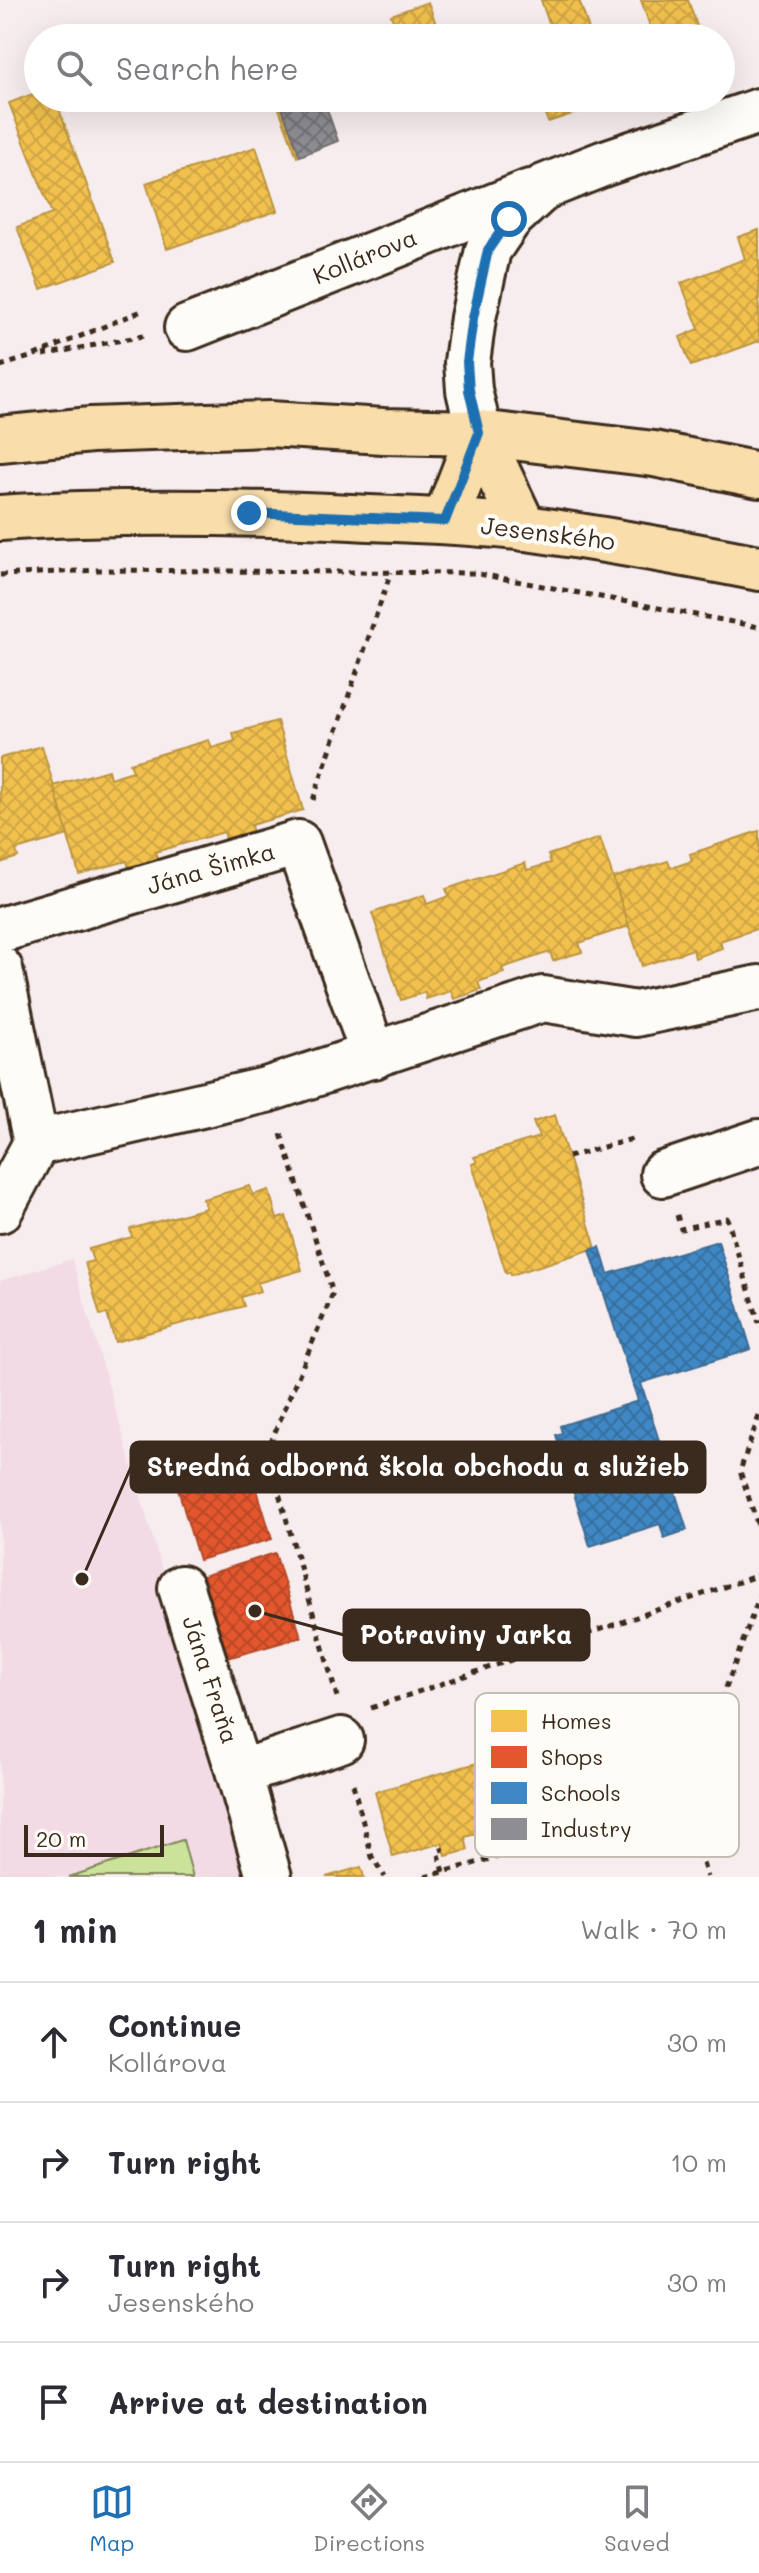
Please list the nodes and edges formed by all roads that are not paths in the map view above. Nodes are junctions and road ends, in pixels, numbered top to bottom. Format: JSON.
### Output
{"nodes":[{"id":1,"x":759,"y":111,"type":"edge"},
{"id":2,"x":544,"y":187,"type":"junction"},
{"id":3,"x":187,"y":328,"type":"road end"},
{"id":4,"x":479,"y":433,"type":"junction"},
{"id":5,"x":0,"y":439,"type":"edge"},
{"id":6,"x":759,"y":475,"type":"edge"},
{"id":7,"x":0,"y":518,"type":"edge"},
{"id":8,"x":445,"y":521,"type":"junction"},
{"id":9,"x":524,"y":528,"type":"junction"},
{"id":10,"x":759,"y":568,"type":"edge"},
{"id":11,"x":0,"y":930,"type":"edge"},
{"id":12,"x":0,"y":969,"type":"edge"},
{"id":13,"x":759,"y":988,"type":"edge"},
{"id":14,"x":374,"y":1056,"type":"junction"},
{"id":15,"x":759,"y":1142,"type":"edge"},
{"id":16,"x":36,"y":1143,"type":"junction"},
{"id":17,"x":663,"y":1174,"type":"dead end"},
{"id":18,"x":0,"y":1210,"type":"edge"},
{"id":19,"x":181,"y":1588,"type":"dead end"},
{"id":20,"x":342,"y":1729,"type":"road end"},
{"id":21,"x":239,"y":1773,"type":"junction"},
{"id":22,"x":269,"y":1877,"type":"edge"}],
"edges":[{"from":1,"to":2,"type":"street","name":"Kollárova"},
{"from":2,"to":3,"type":"street","name":"Kollárova"},
{"from":2,"to":4,"type":"street","name":"Kollárova"},
{"from":4,"to":5,"type":"main road"},
{"from":4,"to":6,"type":"main road"},
{"from":4,"to":8,"type":"main road"},
{"from":4,"to":9,"type":"main road"},
{"from":7,"to":8,"type":"main road","name":"Jesenského"},
{"from":8,"to":9,"type":"main road","name":"Jesenského"},
{"from":9,"to":10,"type":"main road","name":"Jesenského"},
{"from":11,"to":14,"type":"street","name":"Jána Šimka"},
{"from":12,"to":16,"type":"street"},
{"from":13,"to":14,"type":"street"},
{"from":14,"to":16,"type":"street"},
{"from":15,"to":17,"type":"street"},
{"from":16,"to":18,"type":"street"},
{"from":19,"to":21,"type":"street","name":"Jána Fraňa"},
{"from":20,"to":21,"type":"street","name":"Jána Fraňa"},
{"from":21,"to":22,"type":"street","name":"Jána Fraňa"}]}
